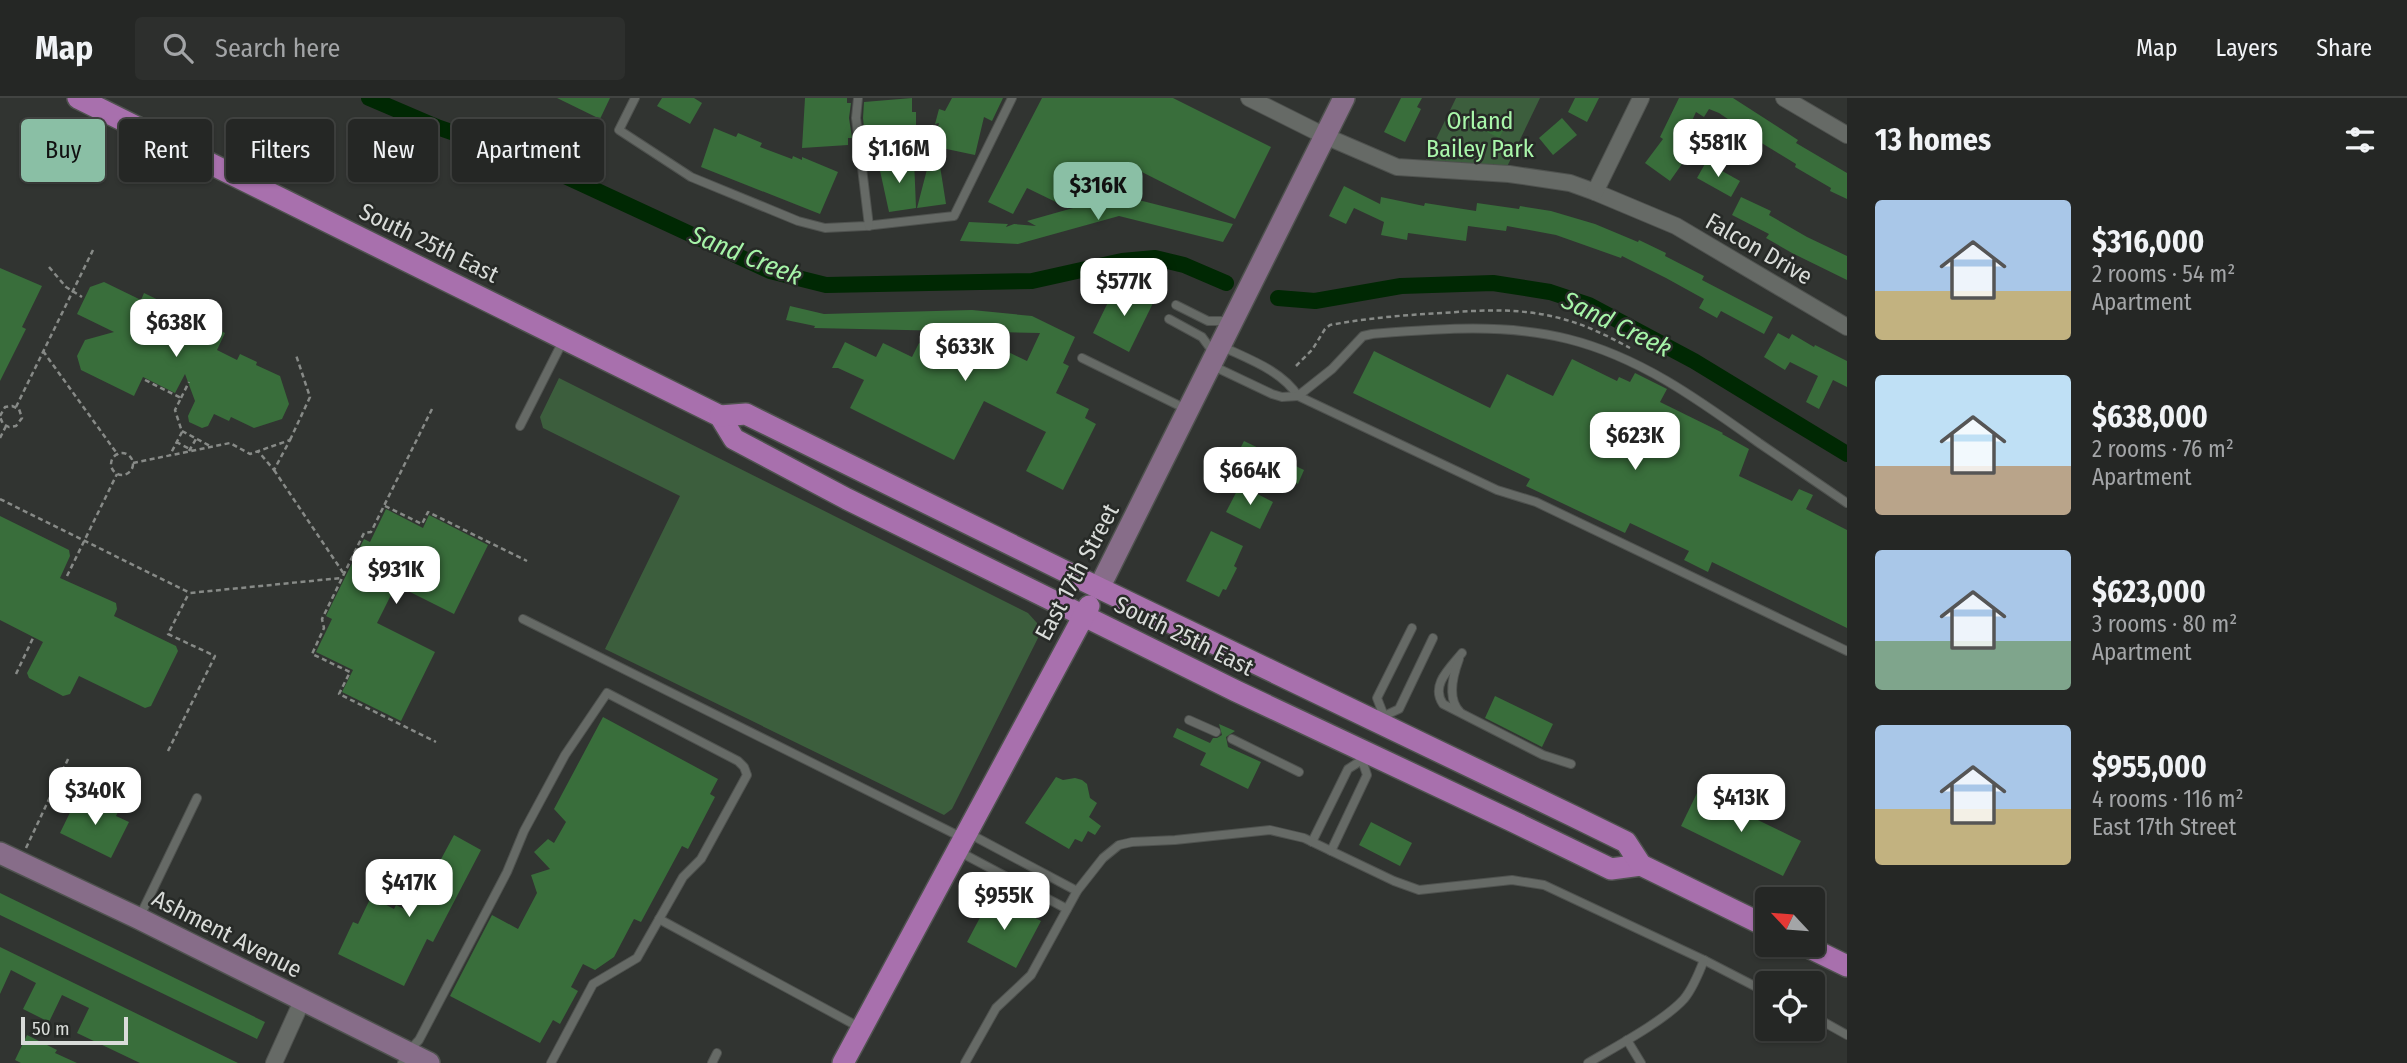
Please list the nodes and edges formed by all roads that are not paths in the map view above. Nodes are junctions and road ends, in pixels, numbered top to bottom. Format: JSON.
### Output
{"nodes":[{"id":1,"x":78,"y":98,"type":"edge"},
{"id":2,"x":635,"y":98,"type":"edge"},
{"id":3,"x":858,"y":98,"type":"edge"},
{"id":4,"x":1012,"y":98,"type":"edge"},
{"id":5,"x":1249,"y":98,"type":"edge"},
{"id":6,"x":1344,"y":98,"type":"edge"},
{"id":7,"x":1641,"y":98,"type":"edge"},
{"id":8,"x":1784,"y":98,"type":"edge"},
{"id":9,"x":1847,"y":135,"type":"edge"},
{"id":10,"x":1325,"y":136,"type":"junction"},
{"id":11,"x":1595,"y":192,"type":"junction"},
{"id":12,"x":869,"y":226,"type":"junction"},
{"id":13,"x":1176,"y":305,"type":"dead end"},
{"id":14,"x":1169,"y":319,"type":"dead end"},
{"id":15,"x":1234,"y":320,"type":"junction"},
{"id":16,"x":1847,"y":327,"type":"edge"},
{"id":17,"x":565,"y":339,"type":"junction"},
{"id":18,"x":1216,"y":356,"type":"junction"},
{"id":19,"x":1082,"y":358,"type":"dead end"},
{"id":20,"x":1298,"y":396,"type":"junction"},
{"id":21,"x":1189,"y":411,"type":"junction"},
{"id":22,"x":720,"y":416,"type":"junction"},
{"id":23,"x":520,"y":426,"type":"dead end"},
{"id":24,"x":1847,"y":503,"type":"edge"},
{"id":25,"x":1099,"y":588,"type":"junction"},
{"id":26,"x":1084,"y":616,"type":"junction"},
{"id":27,"x":523,"y":620,"type":"dead end"},
{"id":28,"x":1412,"y":628,"type":"dead end"},
{"id":29,"x":1433,"y":638,"type":"dead end"},
{"id":30,"x":1847,"y":651,"type":"edge"},
{"id":31,"x":1189,"y":720,"type":"dead end"},
{"id":32,"x":1382,"y":720,"type":"junction"},
{"id":33,"x":1473,"y":720,"type":"junction"},
{"id":34,"x":1216,"y":732,"type":"dead end"},
{"id":35,"x":1232,"y":739,"type":"dead end"},
{"id":36,"x":1364,"y":756,"type":"junction"},
{"id":37,"x":1571,"y":764,"type":"dead end"},
{"id":38,"x":1299,"y":772,"type":"dead end"},
{"id":39,"x":197,"y":797,"type":"dead end"},
{"id":40,"x":1573,"y":816,"type":"junction"},
{"id":41,"x":1513,"y":821,"type":"junction"},
{"id":42,"x":964,"y":841,"type":"junction"},
{"id":43,"x":1312,"y":842,"type":"junction"},
{"id":44,"x":1331,"y":851,"type":"junction"},
{"id":45,"x":0,"y":853,"type":"edge"},
{"id":46,"x":1641,"y":865,"type":"junction"},
{"id":47,"x":1077,"y":891,"type":"junction"},
{"id":48,"x":1067,"y":909,"type":"junction"},
{"id":49,"x":138,"y":918,"type":"junction"},
{"id":50,"x":659,"y":919,"type":"junction"},
{"id":51,"x":1755,"y":921,"type":"edge"},
{"id":52,"x":1825,"y":955,"type":"edge"},
{"id":53,"x":1704,"y":960,"type":"junction"},
{"id":54,"x":1847,"y":966,"type":"edge"},
{"id":55,"x":1755,"y":986,"type":"edge"},
{"id":56,"x":302,"y":1002,"type":"junction"},
{"id":57,"x":1825,"y":1023,"type":"edge"},
{"id":58,"x":862,"y":1029,"type":"junction"},
{"id":59,"x":1847,"y":1035,"type":"edge"},
{"id":60,"x":1627,"y":1040,"type":"junction"},
{"id":61,"x":717,"y":1053,"type":"dead end"},
{"id":62,"x":405,"y":1058,"type":"edge"},
{"id":63,"x":274,"y":1063,"type":"edge"},
{"id":64,"x":429,"y":1063,"type":"edge"},
{"id":65,"x":551,"y":1063,"type":"edge"},
{"id":66,"x":712,"y":1063,"type":"edge"},
{"id":67,"x":844,"y":1063,"type":"edge"},
{"id":68,"x":965,"y":1063,"type":"edge"},
{"id":69,"x":1588,"y":1063,"type":"edge"},
{"id":70,"x":1641,"y":1063,"type":"edge"}],
"edges":[{"from":1,"to":17,"type":"main road","name":"South 25th East"},
{"from":2,"to":12,"type":"lane"},
{"from":3,"to":12,"type":"lane"},
{"from":4,"to":12,"type":"lane"},
{"from":5,"to":10,"type":"street","name":"Falcon Drive"},
{"from":6,"to":10,"type":"main road","name":"East 17th Street"},
{"from":7,"to":11,"type":"street"},
{"from":8,"to":9,"type":"street"},
{"from":10,"to":11,"type":"street","name":"Falcon Drive"},
{"from":10,"to":15,"type":"main road","name":"East 17th Street"},
{"from":11,"to":16,"type":"street","name":"Falcon Drive"},
{"from":13,"to":15,"type":"lane"},
{"from":14,"to":18,"type":"lane"},
{"from":15,"to":18,"type":"main road","name":"East 17th Street"},
{"from":17,"to":22,"type":"main road","name":"South 25th East"},
{"from":17,"to":23,"type":"lane"},
{"from":18,"to":20,"type":"lane"},
{"from":18,"to":20,"type":"lane"},
{"from":18,"to":21,"type":"main road","name":"East 17th Street"},
{"from":19,"to":21,"type":"lane"},
{"from":20,"to":24,"type":"lane"},
{"from":20,"to":30,"type":"lane"},
{"from":21,"to":25,"type":"main road","name":"East 17th Street"},
{"from":22,"to":25,"type":"main road","name":"South 25th East"},
{"from":22,"to":26,"type":"main road","name":"South 25th East"},
{"from":25,"to":26,"type":"main road","name":"East 17th Street"},
{"from":25,"to":32,"type":"main road","name":"South 25th East"},
{"from":26,"to":36,"type":"main road","name":"South 25th East"},
{"from":26,"to":42,"type":"main road","name":"East 17th Street"},
{"from":27,"to":42,"type":"lane"},
{"from":28,"to":32,"type":"lane"},
{"from":29,"to":32,"type":"lane"},
{"from":31,"to":34,"type":"lane"},
{"from":32,"to":40,"type":"main road","name":"South 25th East"},
{"from":33,"to":33,"type":"lane"},
{"from":33,"to":37,"type":"lane"},
{"from":35,"to":38,"type":"lane"},
{"from":36,"to":41,"type":"main road","name":"South 25th East"},
{"from":36,"to":43,"type":"lane"},
{"from":36,"to":44,"type":"lane"},
{"from":39,"to":49,"type":"lane"},
{"from":40,"to":41,"type":"main road"},
{"from":40,"to":46,"type":"main road","name":"South 25th East"},
{"from":41,"to":46,"type":"main road","name":"South 25th East"},
{"from":42,"to":47,"type":"lane"},
{"from":42,"to":48,"type":"lane"},
{"from":42,"to":58,"type":"main road","name":"East 17th Street"},
{"from":43,"to":44,"type":"lane"},
{"from":43,"to":47,"type":"lane"},
{"from":44,"to":53,"type":"lane"},
{"from":45,"to":49,"type":"main road","name":"Ashment Avenue"},
{"from":46,"to":51,"type":"main road","name":"South 25th East"},
{"from":47,"to":48,"type":"lane"},
{"from":48,"to":68,"type":"lane"},
{"from":49,"to":56,"type":"main road","name":"Ashment Avenue"},
{"from":50,"to":58,"type":"lane"},
{"from":50,"to":62,"type":"lane"},
{"from":50,"to":65,"type":"lane"},
{"from":52,"to":54,"type":"main road"},
{"from":53,"to":55,"type":"lane"},
{"from":53,"to":60,"type":"lane"},
{"from":56,"to":62,"type":"main road","name":"Ashment Avenue"},
{"from":56,"to":63,"type":"street"},
{"from":57,"to":59,"type":"lane"},
{"from":58,"to":67,"type":"main road","name":"East 17th Street"},
{"from":60,"to":69,"type":"lane"},
{"from":60,"to":70,"type":"lane"},
{"from":61,"to":66,"type":"lane"},
{"from":62,"to":64,"type":"main road","name":"Ashment Avenue"}]}
